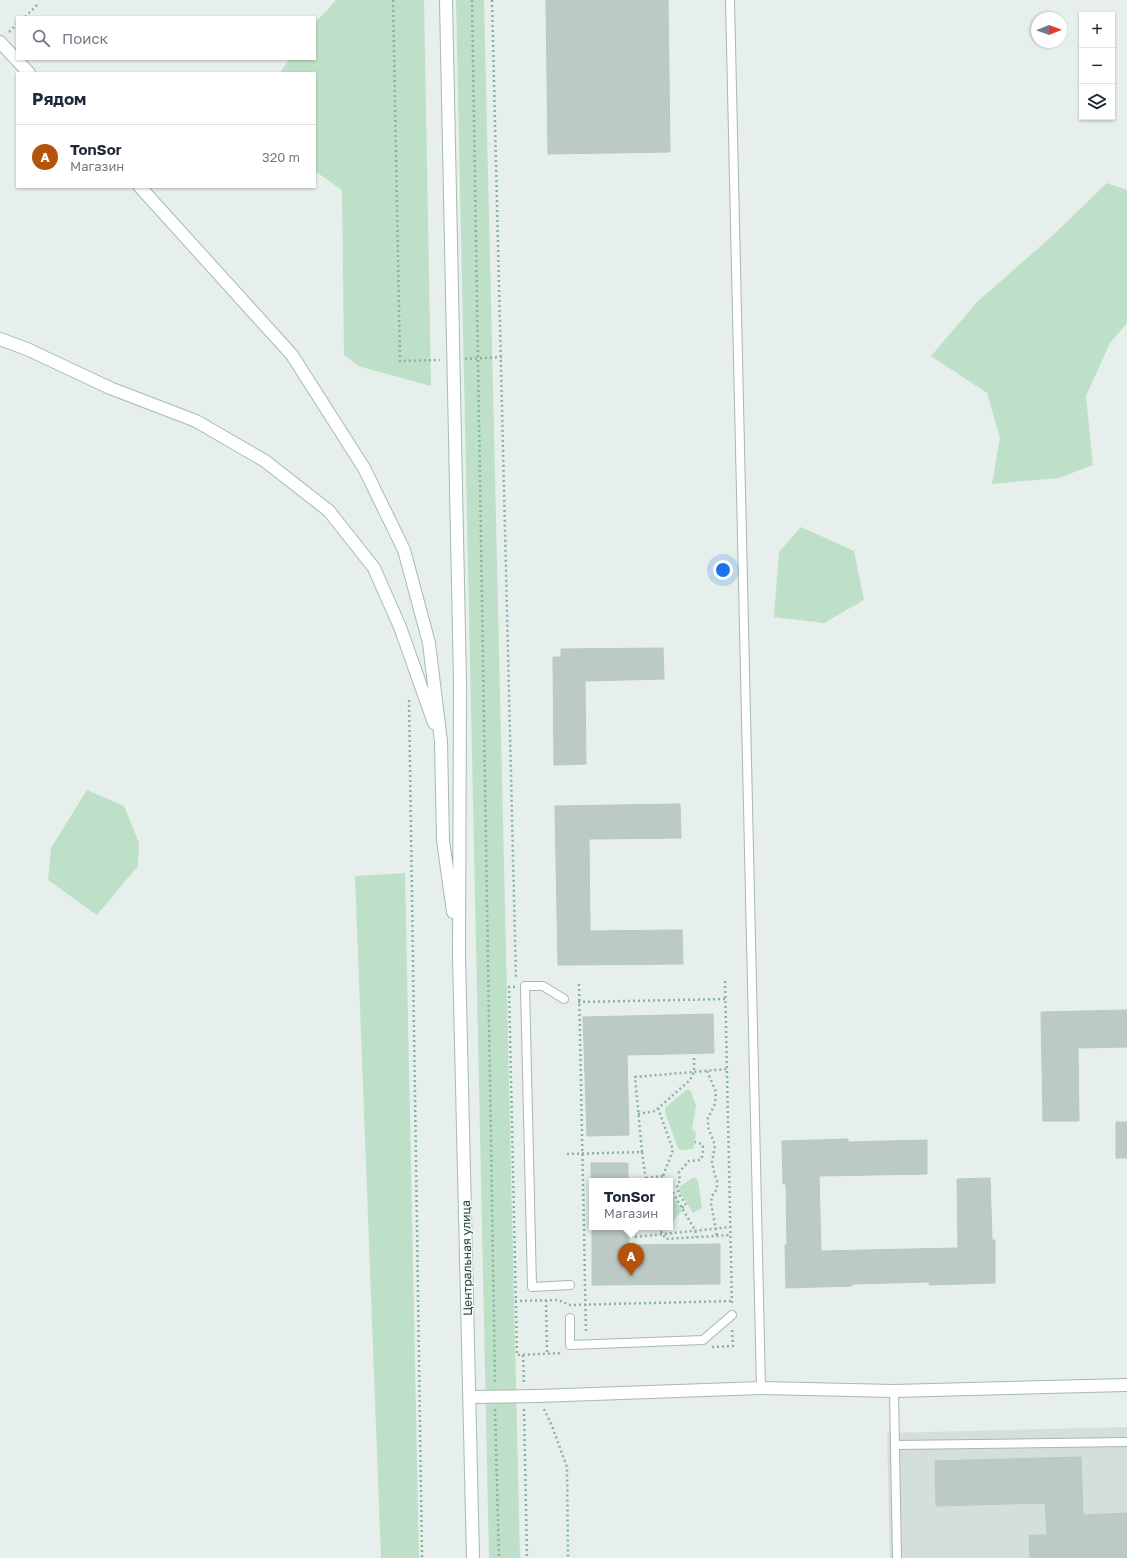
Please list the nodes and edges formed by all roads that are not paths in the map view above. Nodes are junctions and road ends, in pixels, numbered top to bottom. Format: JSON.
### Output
{"nodes":[{"id":1,"x":446,"y":0,"type":"edge"},
{"id":2,"x":730,"y":0,"type":"edge"},
{"id":3,"x":0,"y":42,"type":"edge"},
{"id":4,"x":16,"y":60,"type":"edge"},
{"id":5,"x":16,"y":60,"type":"edge"},
{"id":6,"x":28,"y":72,"type":"edge"},
{"id":7,"x":141,"y":188,"type":"edge"},
{"id":8,"x":0,"y":339,"type":"edge"},
{"id":9,"x":441,"y":742,"type":"junction"},
{"id":10,"x":459,"y":957,"type":"junction"},
{"id":11,"x":568,"y":1000,"type":"road end"},
{"id":12,"x":570,"y":1285,"type":"dead end"},
{"id":13,"x":732,"y":1315,"type":"road end"},
{"id":14,"x":570,"y":1318,"type":"dead end"},
{"id":15,"x":1127,"y":1385,"type":"edge"},
{"id":16,"x":760,"y":1388,"type":"junction"},
{"id":17,"x":894,"y":1391,"type":"junction"},
{"id":18,"x":470,"y":1397,"type":"junction"},
{"id":19,"x":1127,"y":1442,"type":"edge"},
{"id":20,"x":895,"y":1445,"type":"junction"},
{"id":21,"x":473,"y":1558,"type":"edge"},
{"id":22,"x":897,"y":1558,"type":"edge"}],
"edges":[{"from":1,"to":10,"type":"main road"},
{"from":2,"to":16,"type":"lane"},
{"from":3,"to":4,"type":"main road"},
{"from":5,"to":6,"type":"main road"},
{"from":7,"to":9,"type":"main road"},
{"from":8,"to":9,"type":"main road"},
{"from":9,"to":10,"type":"main road"},
{"from":10,"to":18,"type":"main road","name":"Центральная улица"},
{"from":11,"to":12,"type":"lane"},
{"from":13,"to":14,"type":"lane"},
{"from":15,"to":17,"type":"main road"},
{"from":16,"to":17,"type":"main road"},
{"from":16,"to":18,"type":"main road"},
{"from":17,"to":20,"type":"lane"},
{"from":18,"to":21,"type":"main road","name":"Центральная улица"},
{"from":19,"to":20,"type":"lane"},
{"from":20,"to":22,"type":"lane"}]}
